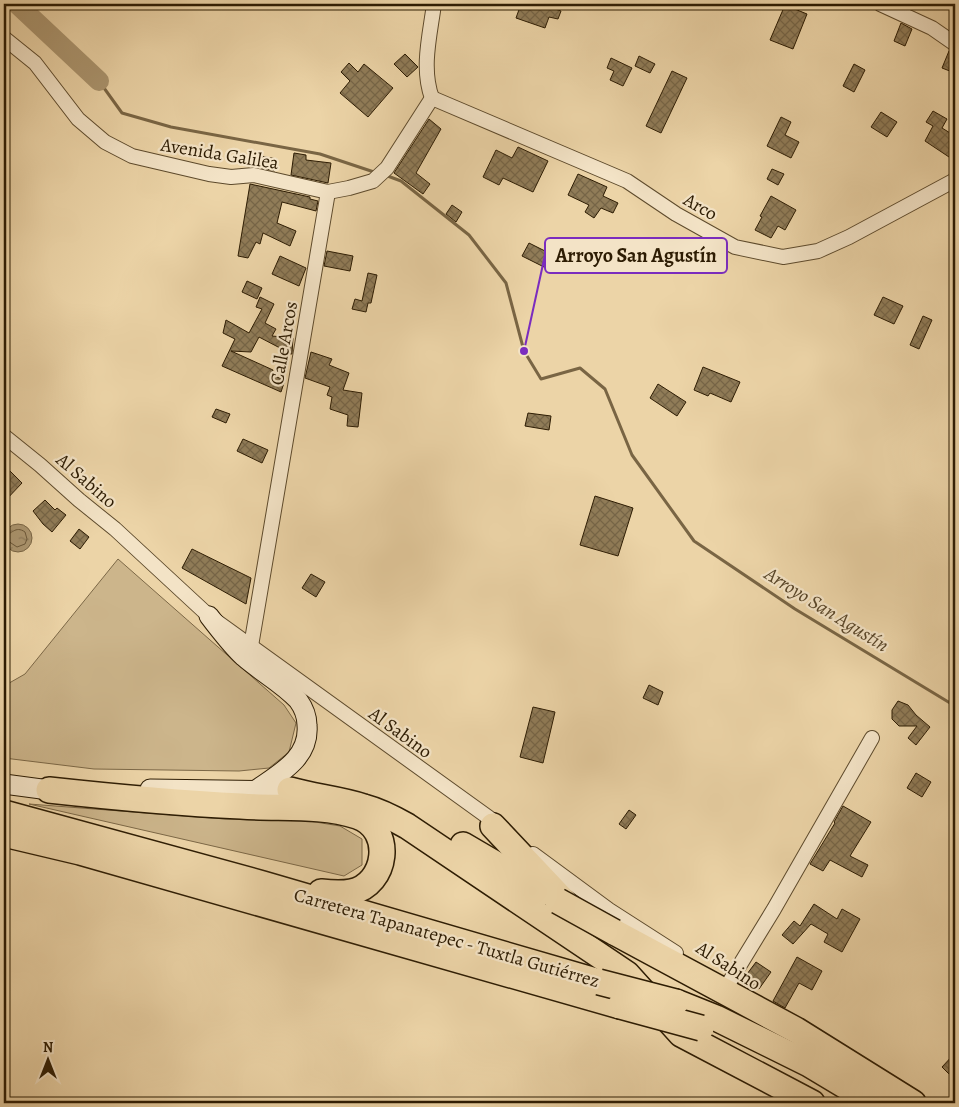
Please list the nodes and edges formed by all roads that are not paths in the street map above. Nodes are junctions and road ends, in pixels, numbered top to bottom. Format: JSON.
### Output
{"nodes":[{"id":1,"x":434,"y":4,"type":"edge"},
{"id":2,"x":880,"y":4,"type":"edge"},
{"id":3,"x":4,"y":38,"type":"edge"},
{"id":4,"x":955,"y":44,"type":"edge"},
{"id":5,"x":432,"y":98,"type":"junction"},
{"id":6,"x":955,"y":180,"type":"edge"},
{"id":7,"x":328,"y":192,"type":"junction"},
{"id":8,"x":4,"y":436,"type":"edge"},
{"id":9,"x":209,"y":616,"type":"junction"},
{"id":10,"x":251,"y":646,"type":"junction"},
{"id":11,"x":872,"y":738,"type":"dead end"},
{"id":12,"x":4,"y":784,"type":"edge"},
{"id":13,"x":49,"y":790,"type":"junction"},
{"id":14,"x":256,"y":790,"type":"junction"},
{"id":15,"x":290,"y":790,"type":"junction"},
{"id":16,"x":399,"y":808,"type":"joint"},
{"id":17,"x":4,"y":813,"type":"edge"},
{"id":18,"x":493,"y":826,"type":"junction"},
{"id":19,"x":4,"y":834,"type":"edge"},
{"id":20,"x":263,"y":884,"type":"junction"},
{"id":21,"x":628,"y":974,"type":"junction"},
{"id":22,"x":727,"y":986,"type":"junction"},
{"id":23,"x":796,"y":1030,"type":"junction"},
{"id":24,"x":812,"y":1103,"type":"edge"},
{"id":25,"x":844,"y":1103,"type":"edge"},
{"id":26,"x":874,"y":1103,"type":"edge"},
{"id":27,"x":912,"y":1103,"type":"edge"}],
"edges":[{"from":1,"to":5,"type":"street"},
{"from":2,"to":4,"type":"street"},
{"from":3,"to":7,"type":"street","name":"Avenida Galilea"},
{"from":5,"to":6,"type":"street","name":"Arco"},
{"from":5,"to":7,"type":"street"},
{"from":7,"to":10,"type":"street","name":"Calle Arcos"},
{"from":8,"to":9,"type":"street","name":"Al Sabino"},
{"from":9,"to":10,"type":"street","name":"Al Sabino"},
{"from":9,"to":14,"type":"main road"},
{"from":10,"to":18,"type":"street","name":"Al Sabino"},
{"from":11,"to":22,"type":"street"},
{"from":12,"to":13,"type":"main road"},
{"from":13,"to":14,"type":"main road"},
{"from":13,"to":20,"type":"highway"},
{"from":14,"to":15,"type":"main road"},
{"from":15,"to":16,"type":"main road"},
{"from":15,"to":21,"type":"highway"},
{"from":16,"to":23,"type":"highway","bridge":true},
{"from":17,"to":20,"type":"highway","name":"Carretera Tapanatepec - Tuxtla Gutiérrez"},
{"from":18,"to":21,"type":"highway"},
{"from":18,"to":22,"type":"street","name":"Al Sabino"},
{"from":19,"to":25,"type":"highway","name":"Carretera Tapanatepec - Tuxtla Gutiérrez","bridge":true},
{"from":20,"to":26,"type":"highway","name":"Carretera Tapanatepec - Tuxtla Gutiérrez","bridge":true},
{"from":21,"to":24,"type":"highway"},
{"from":22,"to":23,"type":"street","name":"Al Sabino"},
{"from":23,"to":27,"type":"highway"}]}
